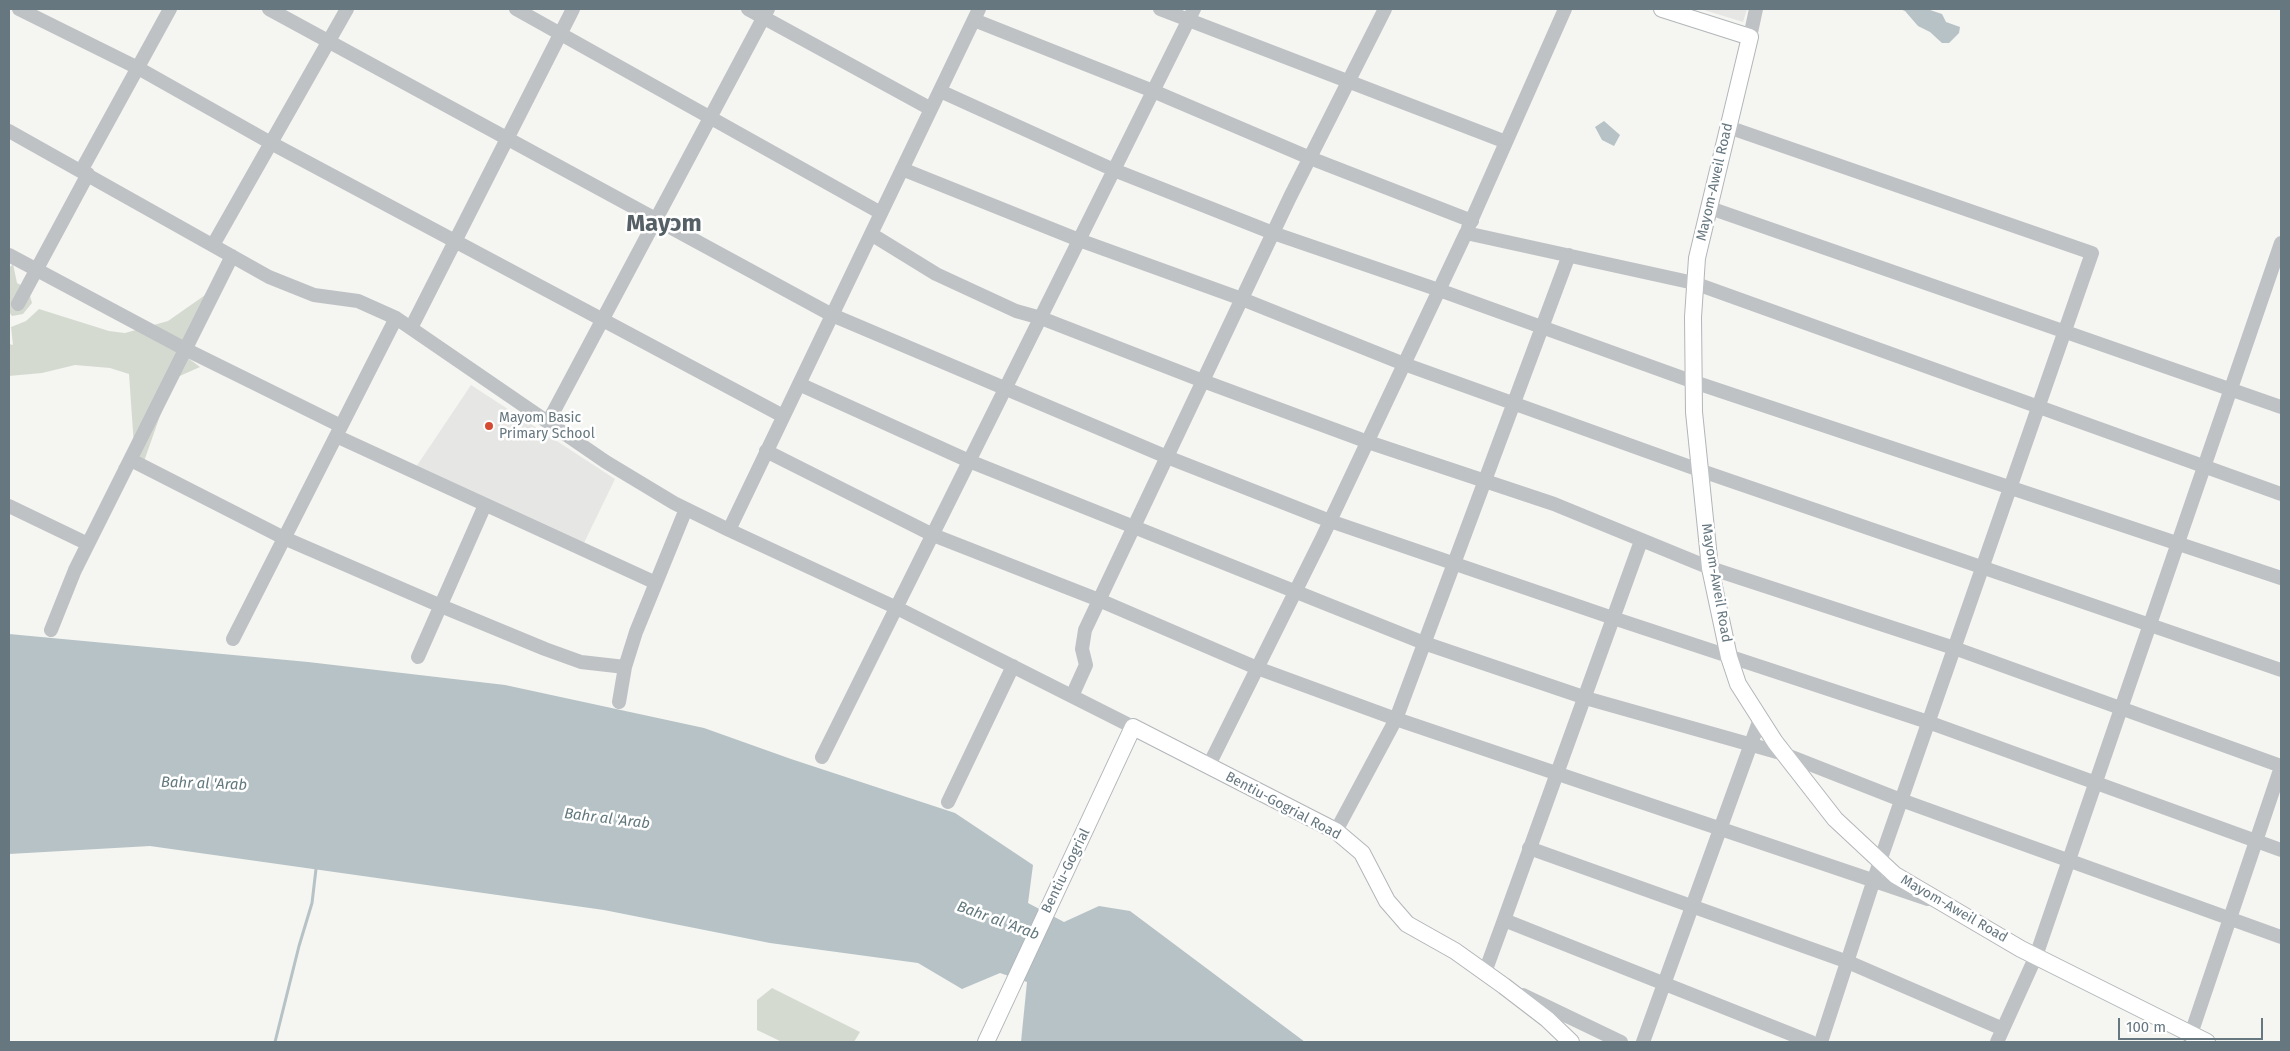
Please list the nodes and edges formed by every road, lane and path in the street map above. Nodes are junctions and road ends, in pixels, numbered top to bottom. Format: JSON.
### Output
{"nodes":[{"id":1,"x":19,"y":9,"type":"edge"},
{"id":2,"x":170,"y":9,"type":"edge"},
{"id":3,"x":269,"y":9,"type":"edge"},
{"id":4,"x":347,"y":9,"type":"edge"},
{"id":5,"x":516,"y":9,"type":"edge"},
{"id":6,"x":573,"y":9,"type":"edge"},
{"id":7,"x":748,"y":9,"type":"edge"},
{"id":8,"x":1160,"y":9,"type":"edge"},
{"id":9,"x":1385,"y":9,"type":"edge"},
{"id":10,"x":1565,"y":9,"type":"edge"},
{"id":11,"x":1662,"y":9,"type":"edge"},
{"id":12,"x":1756,"y":9,"type":"edge"},
{"id":13,"x":766,"y":13,"type":"edge"},
{"id":14,"x":976,"y":14,"type":"edge"},
{"id":15,"x":1191,"y":14,"type":"edge"},
{"id":16,"x":561,"y":34,"type":"junction"},
{"id":17,"x":1750,"y":37,"type":"junction"},
{"id":18,"x":328,"y":41,"type":"junction"},
{"id":19,"x":138,"y":68,"type":"junction"},
{"id":20,"x":1349,"y":81,"type":"junction"},
{"id":21,"x":940,"y":91,"type":"junction"},
{"id":22,"x":1153,"y":91,"type":"junction"},
{"id":23,"x":931,"y":109,"type":"junction"},
{"id":24,"x":710,"y":118,"type":"junction"},
{"id":25,"x":1728,"y":127,"type":"junction"},
{"id":26,"x":9,"y":131,"type":"edge"},
{"id":27,"x":507,"y":138,"type":"junction"},
{"id":28,"x":1506,"y":142,"type":"junction"},
{"id":29,"x":271,"y":143,"type":"junction"},
{"id":30,"x":1310,"y":158,"type":"junction"},
{"id":31,"x":902,"y":169,"type":"junction"},
{"id":32,"x":1114,"y":170,"type":"junction"},
{"id":33,"x":85,"y":172,"type":"junction"},
{"id":34,"x":1710,"y":208,"type":"junction"},
{"id":35,"x":881,"y":213,"type":"junction"},
{"id":36,"x":656,"y":220,"type":"junction"},
{"id":37,"x":1469,"y":227,"type":"junction"},
{"id":38,"x":1273,"y":233,"type":"junction"},
{"id":39,"x":871,"y":234,"type":"junction"},
{"id":40,"x":1079,"y":240,"type":"junction"},
{"id":41,"x":455,"y":241,"type":"junction"},
{"id":42,"x":2281,"y":243,"type":"edge"},
{"id":43,"x":213,"y":245,"type":"junction"},
{"id":44,"x":9,"y":255,"type":"edge"},
{"id":45,"x":1569,"y":255,"type":"junction"},
{"id":46,"x":232,"y":256,"type":"junction"},
{"id":47,"x":36,"y":270,"type":"junction"},
{"id":48,"x":1694,"y":283,"type":"junction"},
{"id":49,"x":1439,"y":290,"type":"junction"},
{"id":50,"x":1242,"y":300,"type":"junction"},
{"id":51,"x":18,"y":304,"type":"dead end"},
{"id":52,"x":832,"y":315,"type":"junction"},
{"id":53,"x":396,"y":318,"type":"junction"},
{"id":54,"x":1041,"y":318,"type":"junction"},
{"id":55,"x":603,"y":320,"type":"junction"},
{"id":56,"x":411,"y":328,"type":"junction"},
{"id":57,"x":1542,"y":328,"type":"junction"},
{"id":58,"x":2064,"y":332,"type":"junction"},
{"id":59,"x":185,"y":349,"type":"junction"},
{"id":60,"x":1404,"y":364,"type":"junction"},
{"id":61,"x":1203,"y":381,"type":"junction"},
{"id":62,"x":1694,"y":382,"type":"junction"},
{"id":63,"x":799,"y":384,"type":"junction"},
{"id":64,"x":1005,"y":389,"type":"junction"},
{"id":65,"x":2231,"y":390,"type":"junction"},
{"id":66,"x":1514,"y":403,"type":"junction"},
{"id":67,"x":2038,"y":406,"type":"junction"},
{"id":68,"x":2281,"y":407,"type":"edge"},
{"id":69,"x":783,"y":416,"type":"junction"},
{"id":70,"x":548,"y":422,"type":"junction"},
{"id":71,"x":339,"y":431,"type":"junction"},
{"id":72,"x":1368,"y":442,"type":"junction"},
{"id":73,"x":766,"y":451,"type":"junction"},
{"id":74,"x":1167,"y":457,"type":"junction"},
{"id":75,"x":131,"y":460,"type":"junction"},
{"id":76,"x":969,"y":462,"type":"junction"},
{"id":77,"x":2204,"y":466,"type":"junction"},
{"id":78,"x":1699,"y":470,"type":"junction"},
{"id":79,"x":1484,"y":480,"type":"junction"},
{"id":80,"x":2010,"y":488,"type":"junction"},
{"id":81,"x":2281,"y":494,"type":"edge"},
{"id":82,"x":485,"y":505,"type":"junction"},
{"id":83,"x":9,"y":506,"type":"edge"},
{"id":84,"x":686,"y":509,"type":"junction"},
{"id":85,"x":1330,"y":521,"type":"junction"},
{"id":86,"x":1133,"y":528,"type":"junction"},
{"id":87,"x":728,"y":530,"type":"junction"},
{"id":88,"x":933,"y":535,"type":"junction"},
{"id":89,"x":284,"y":538,"type":"junction"},
{"id":90,"x":1641,"y":541,"type":"junction"},
{"id":91,"x":2178,"y":543,"type":"junction"},
{"id":92,"x":88,"y":544,"type":"junction"},
{"id":93,"x":1453,"y":564,"type":"junction"},
{"id":94,"x":1710,"y":568,"type":"junction"},
{"id":95,"x":1982,"y":568,"type":"junction"},
{"id":96,"x":2281,"y":578,"type":"edge"},
{"id":97,"x":656,"y":583,"type":"junction"},
{"id":98,"x":1296,"y":592,"type":"junction"},
{"id":99,"x":1099,"y":600,"type":"junction"},
{"id":100,"x":441,"y":606,"type":"junction"},
{"id":101,"x":897,"y":608,"type":"junction"},
{"id":102,"x":1613,"y":618,"type":"junction"},
{"id":103,"x":2150,"y":625,"type":"junction"},
{"id":104,"x":51,"y":630,"type":"dead end"},
{"id":105,"x":233,"y":639,"type":"dead end"},
{"id":106,"x":1424,"y":643,"type":"junction"},
{"id":107,"x":1954,"y":648,"type":"junction"},
{"id":108,"x":418,"y":657,"type":"dead end"},
{"id":109,"x":1729,"y":657,"type":"junction"},
{"id":110,"x":1013,"y":666,"type":"junction"},
{"id":111,"x":625,"y":667,"type":"junction"},
{"id":112,"x":1257,"y":668,"type":"junction"},
{"id":113,"x":2281,"y":670,"type":"edge"},
{"id":114,"x":1072,"y":696,"type":"junction"},
{"id":115,"x":1584,"y":697,"type":"junction"},
{"id":116,"x":619,"y":702,"type":"dead end"},
{"id":117,"x":2121,"y":708,"type":"junction"},
{"id":118,"x":1396,"y":719,"type":"junction"},
{"id":119,"x":1760,"y":719,"type":"junction"},
{"id":120,"x":1928,"y":722,"type":"junction"},
{"id":121,"x":1133,"y":726,"type":"junction"},
{"id":122,"x":1750,"y":744,"type":"junction"},
{"id":123,"x":1784,"y":754,"type":"junction"},
{"id":124,"x":822,"y":757,"type":"dead end"},
{"id":125,"x":1209,"y":766,"type":"junction"},
{"id":126,"x":2281,"y":766,"type":"edge"},
{"id":127,"x":1556,"y":774,"type":"junction"},
{"id":128,"x":2095,"y":783,"type":"junction"},
{"id":129,"x":1901,"y":800,"type":"junction"},
{"id":130,"x":948,"y":802,"type":"dead end"},
{"id":131,"x":1720,"y":829,"type":"junction"},
{"id":132,"x":1336,"y":831,"type":"junction"},
{"id":133,"x":2256,"y":841,"type":"junction"},
{"id":134,"x":1529,"y":848,"type":"junction"},
{"id":135,"x":2281,"y":850,"type":"edge"},
{"id":136,"x":2068,"y":860,"type":"junction"},
{"id":137,"x":1880,"y":861,"type":"junction"},
{"id":138,"x":1874,"y":881,"type":"junction"},
{"id":139,"x":1692,"y":906,"type":"junction"},
{"id":140,"x":1948,"y":906,"type":"junction"},
{"id":141,"x":2230,"y":918,"type":"junction"},
{"id":142,"x":1504,"y":920,"type":"junction"},
{"id":143,"x":2281,"y":936,"type":"edge"},
{"id":144,"x":2036,"y":956,"type":"junction"},
{"id":145,"x":1848,"y":962,"type":"junction"},
{"id":146,"x":1485,"y":972,"type":"junction"},
{"id":147,"x":1664,"y":984,"type":"junction"},
{"id":148,"x":1504,"y":986,"type":"junction"},
{"id":149,"x":2003,"y":1029,"type":"junction"},
{"id":150,"x":2191,"y":1034,"type":"junction"},
{"id":151,"x":986,"y":1042,"type":"edge"},
{"id":152,"x":1571,"y":1042,"type":"edge"},
{"id":153,"x":1621,"y":1042,"type":"edge"},
{"id":154,"x":1643,"y":1042,"type":"edge"},
{"id":155,"x":1811,"y":1042,"type":"edge"},
{"id":156,"x":1821,"y":1042,"type":"edge"},
{"id":157,"x":1997,"y":1042,"type":"edge"},
{"id":158,"x":2207,"y":1042,"type":"edge"}],
"edges":[{"from":1,"to":19,"type":"street"},
{"from":2,"to":19,"type":"street"},
{"from":3,"to":18,"type":"street"},
{"from":4,"to":18,"type":"street"},
{"from":5,"to":16,"type":"street"},
{"from":6,"to":16,"type":"street"},
{"from":7,"to":13,"type":"street"},
{"from":8,"to":15,"type":"street"},
{"from":9,"to":20,"type":"street"},
{"from":10,"to":28,"type":"street"},
{"from":11,"to":17,"type":"main road"},
{"from":12,"to":17,"type":"street"},
{"from":13,"to":23,"type":"street"},
{"from":13,"to":24,"type":"street"},
{"from":14,"to":21,"type":"street"},
{"from":14,"to":22,"type":"street"},
{"from":15,"to":20,"type":"street"},
{"from":15,"to":22,"type":"street"},
{"from":16,"to":24,"type":"street"},
{"from":16,"to":27,"type":"street"},
{"from":17,"to":25,"type":"main road","name":"Mayom-Aweil Road"},
{"from":18,"to":27,"type":"street"},
{"from":18,"to":29,"type":"street"},
{"from":19,"to":29,"type":"street"},
{"from":19,"to":33,"type":"street"},
{"from":20,"to":28,"type":"street"},
{"from":20,"to":30,"type":"street"},
{"from":21,"to":23,"type":"street"},
{"from":21,"to":32,"type":"street"},
{"from":22,"to":30,"type":"street"},
{"from":22,"to":32,"type":"street"},
{"from":23,"to":31,"type":"street"},
{"from":24,"to":35,"type":"street"},
{"from":24,"to":36,"type":"street"},
{"from":25,"to":34,"type":"main road","name":"Mayom-Aweil Road"},
{"from":25,"to":58,"type":"street"},
{"from":26,"to":33,"type":"street"},
{"from":27,"to":36,"type":"street"},
{"from":27,"to":41,"type":"street"},
{"from":28,"to":37,"type":"street"},
{"from":29,"to":41,"type":"street"},
{"from":29,"to":43,"type":"street"},
{"from":30,"to":37,"type":"street"},
{"from":30,"to":38,"type":"street"},
{"from":31,"to":35,"type":"street"},
{"from":31,"to":40,"type":"street"},
{"from":32,"to":38,"type":"street"},
{"from":32,"to":40,"type":"street"},
{"from":33,"to":43,"type":"street"},
{"from":33,"to":47,"type":"street"},
{"from":34,"to":48,"type":"main road","name":"Mayom-Aweil Road"},
{"from":34,"to":58,"type":"street"},
{"from":35,"to":39,"type":"street"},
{"from":36,"to":52,"type":"street"},
{"from":36,"to":55,"type":"street"},
{"from":37,"to":45,"type":"street"},
{"from":37,"to":49,"type":"street"},
{"from":38,"to":49,"type":"street"},
{"from":38,"to":50,"type":"street"},
{"from":39,"to":52,"type":"street"},
{"from":39,"to":54,"type":"street"},
{"from":40,"to":50,"type":"street"},
{"from":40,"to":54,"type":"street"},
{"from":41,"to":55,"type":"street"},
{"from":41,"to":56,"type":"street"},
{"from":42,"to":65,"type":"street"},
{"from":43,"to":46,"type":"street"},
{"from":44,"to":47,"type":"street"},
{"from":45,"to":48,"type":"street"},
{"from":45,"to":57,"type":"street"},
{"from":46,"to":53,"type":"street"},
{"from":46,"to":59,"type":"street"},
{"from":47,"to":51,"type":"street"},
{"from":47,"to":59,"type":"street"},
{"from":48,"to":62,"type":"main road","name":"Mayom-Aweil Road"},
{"from":48,"to":67,"type":"street"},
{"from":49,"to":57,"type":"street"},
{"from":49,"to":60,"type":"street"},
{"from":50,"to":60,"type":"street"},
{"from":50,"to":61,"type":"street"},
{"from":52,"to":63,"type":"street"},
{"from":52,"to":64,"type":"street"},
{"from":53,"to":56,"type":"street"},
{"from":53,"to":71,"type":"street"},
{"from":54,"to":61,"type":"street"},
{"from":54,"to":64,"type":"street"},
{"from":55,"to":69,"type":"street"},
{"from":55,"to":70,"type":"street"},
{"from":56,"to":70,"type":"street"},
{"from":57,"to":62,"type":"street"},
{"from":57,"to":66,"type":"street"},
{"from":58,"to":65,"type":"street"},
{"from":58,"to":67,"type":"street"},
{"from":59,"to":71,"type":"street"},
{"from":59,"to":75,"type":"street"},
{"from":60,"to":66,"type":"street"},
{"from":60,"to":72,"type":"street"},
{"from":61,"to":72,"type":"street"},
{"from":61,"to":74,"type":"street"},
{"from":62,"to":78,"type":"main road","name":"Mayom-Aweil Road"},
{"from":62,"to":80,"type":"street"},
{"from":63,"to":69,"type":"street"},
{"from":63,"to":76,"type":"street"},
{"from":64,"to":74,"type":"street"},
{"from":64,"to":76,"type":"street"},
{"from":65,"to":68,"type":"street"},
{"from":65,"to":77,"type":"street"},
{"from":66,"to":78,"type":"street"},
{"from":66,"to":79,"type":"street"},
{"from":67,"to":77,"type":"street"},
{"from":67,"to":80,"type":"street"},
{"from":69,"to":73,"type":"street"},
{"from":70,"to":84,"type":"street"},
{"from":71,"to":82,"type":"street"},
{"from":71,"to":89,"type":"street"},
{"from":72,"to":79,"type":"street"},
{"from":72,"to":85,"type":"street"},
{"from":73,"to":87,"type":"street"},
{"from":73,"to":88,"type":"street"},
{"from":74,"to":85,"type":"street"},
{"from":74,"to":86,"type":"street"},
{"from":75,"to":89,"type":"street"},
{"from":75,"to":92,"type":"street"},
{"from":76,"to":86,"type":"street"},
{"from":76,"to":88,"type":"street"},
{"from":77,"to":81,"type":"street"},
{"from":77,"to":91,"type":"street"},
{"from":78,"to":94,"type":"main road","name":"Mayom-Aweil Road"},
{"from":78,"to":95,"type":"street"},
{"from":79,"to":90,"type":"street"},
{"from":79,"to":93,"type":"street"},
{"from":80,"to":91,"type":"street"},
{"from":80,"to":95,"type":"street"},
{"from":82,"to":97,"type":"street"},
{"from":82,"to":100,"type":"street"},
{"from":83,"to":92,"type":"street"},
{"from":84,"to":87,"type":"street"},
{"from":84,"to":97,"type":"street"},
{"from":85,"to":93,"type":"street"},
{"from":85,"to":98,"type":"street"},
{"from":86,"to":98,"type":"street"},
{"from":86,"to":99,"type":"street"},
{"from":87,"to":101,"type":"street"},
{"from":88,"to":99,"type":"street"},
{"from":88,"to":101,"type":"street"},
{"from":89,"to":100,"type":"street"},
{"from":89,"to":105,"type":"street"},
{"from":90,"to":94,"type":"street"},
{"from":90,"to":102,"type":"street"},
{"from":91,"to":96,"type":"street"},
{"from":91,"to":103,"type":"street"},
{"from":92,"to":104,"type":"street"},
{"from":93,"to":102,"type":"street"},
{"from":93,"to":106,"type":"street"},
{"from":94,"to":107,"type":"street"},
{"from":94,"to":109,"type":"main road","name":"Mayom-Aweil Road"},
{"from":95,"to":103,"type":"street"},
{"from":95,"to":107,"type":"street"},
{"from":97,"to":111,"type":"street"},
{"from":98,"to":106,"type":"street"},
{"from":98,"to":112,"type":"street"},
{"from":99,"to":112,"type":"street"},
{"from":99,"to":114,"type":"street"},
{"from":100,"to":108,"type":"street"},
{"from":100,"to":111,"type":"street"},
{"from":101,"to":110,"type":"street"},
{"from":101,"to":124,"type":"street"},
{"from":102,"to":109,"type":"street"},
{"from":102,"to":115,"type":"street"},
{"from":103,"to":113,"type":"street"},
{"from":103,"to":117,"type":"street"},
{"from":106,"to":115,"type":"street"},
{"from":106,"to":118,"type":"street"},
{"from":107,"to":117,"type":"street"},
{"from":107,"to":120,"type":"street"},
{"from":109,"to":119,"type":"main road","name":"Mayom-Aweil Road"},
{"from":109,"to":120,"type":"street"},
{"from":110,"to":114,"type":"street"},
{"from":110,"to":130,"type":"street"},
{"from":111,"to":116,"type":"street"},
{"from":112,"to":118,"type":"street"},
{"from":112,"to":125,"type":"street"},
{"from":114,"to":121,"type":"street"},
{"from":115,"to":122,"type":"street"},
{"from":115,"to":127,"type":"street"},
{"from":117,"to":126,"type":"street"},
{"from":117,"to":128,"type":"street"},
{"from":118,"to":127,"type":"street"},
{"from":118,"to":132,"type":"street"},
{"from":119,"to":122,"type":"street"},
{"from":119,"to":123,"type":"main road","name":"Mayom-Aweil Road"},
{"from":120,"to":128,"type":"street"},
{"from":120,"to":129,"type":"street"},
{"from":121,"to":125,"type":"main road","name":"Bentiu-Gogrial Road"},
{"from":121,"to":151,"type":"main road","name":"Bentiu-Gogrial"},
{"from":122,"to":123,"type":"street"},
{"from":122,"to":131,"type":"street"},
{"from":123,"to":129,"type":"street"},
{"from":123,"to":137,"type":"main road","name":"Mayom-Aweil Road"},
{"from":125,"to":132,"type":"main road","name":"Bentiu-Gogrial Road"},
{"from":126,"to":133,"type":"street"},
{"from":127,"to":131,"type":"street"},
{"from":127,"to":134,"type":"street"},
{"from":128,"to":133,"type":"street"},
{"from":128,"to":136,"type":"street"},
{"from":129,"to":136,"type":"street"},
{"from":129,"to":137,"type":"street"},
{"from":131,"to":138,"type":"street"},
{"from":131,"to":139,"type":"street"},
{"from":132,"to":146,"type":"main road","name":"Bentiu-Gogrial Road"},
{"from":133,"to":135,"type":"street"},
{"from":133,"to":141,"type":"street"},
{"from":134,"to":139,"type":"street"},
{"from":134,"to":142,"type":"street"},
{"from":136,"to":141,"type":"street"},
{"from":136,"to":144,"type":"street"},
{"from":137,"to":138,"type":"street"},
{"from":137,"to":140,"type":"main road","name":"Mayom-Aweil Road"},
{"from":138,"to":140,"type":"street"},
{"from":138,"to":145,"type":"street"},
{"from":139,"to":145,"type":"street"},
{"from":139,"to":147,"type":"street"},
{"from":140,"to":144,"type":"main road","name":"Mayom-Aweil Road"},
{"from":141,"to":143,"type":"street"},
{"from":141,"to":150,"type":"street"},
{"from":142,"to":146,"type":"street"},
{"from":142,"to":147,"type":"street"},
{"from":144,"to":149,"type":"street"},
{"from":144,"to":150,"type":"main road","name":"Mayom-Aweil Road"},
{"from":145,"to":149,"type":"street"},
{"from":145,"to":156,"type":"street"},
{"from":146,"to":148,"type":"main road","name":"Bentiu-Gogrial Road"},
{"from":147,"to":154,"type":"street"},
{"from":147,"to":155,"type":"street"},
{"from":148,"to":152,"type":"main road","name":"Bentiu-Gogrial Road"},
{"from":148,"to":153,"type":"street"},
{"from":149,"to":157,"type":"street"},
{"from":150,"to":158,"type":"main road","name":"Mayom-Aweil Road"}]}
